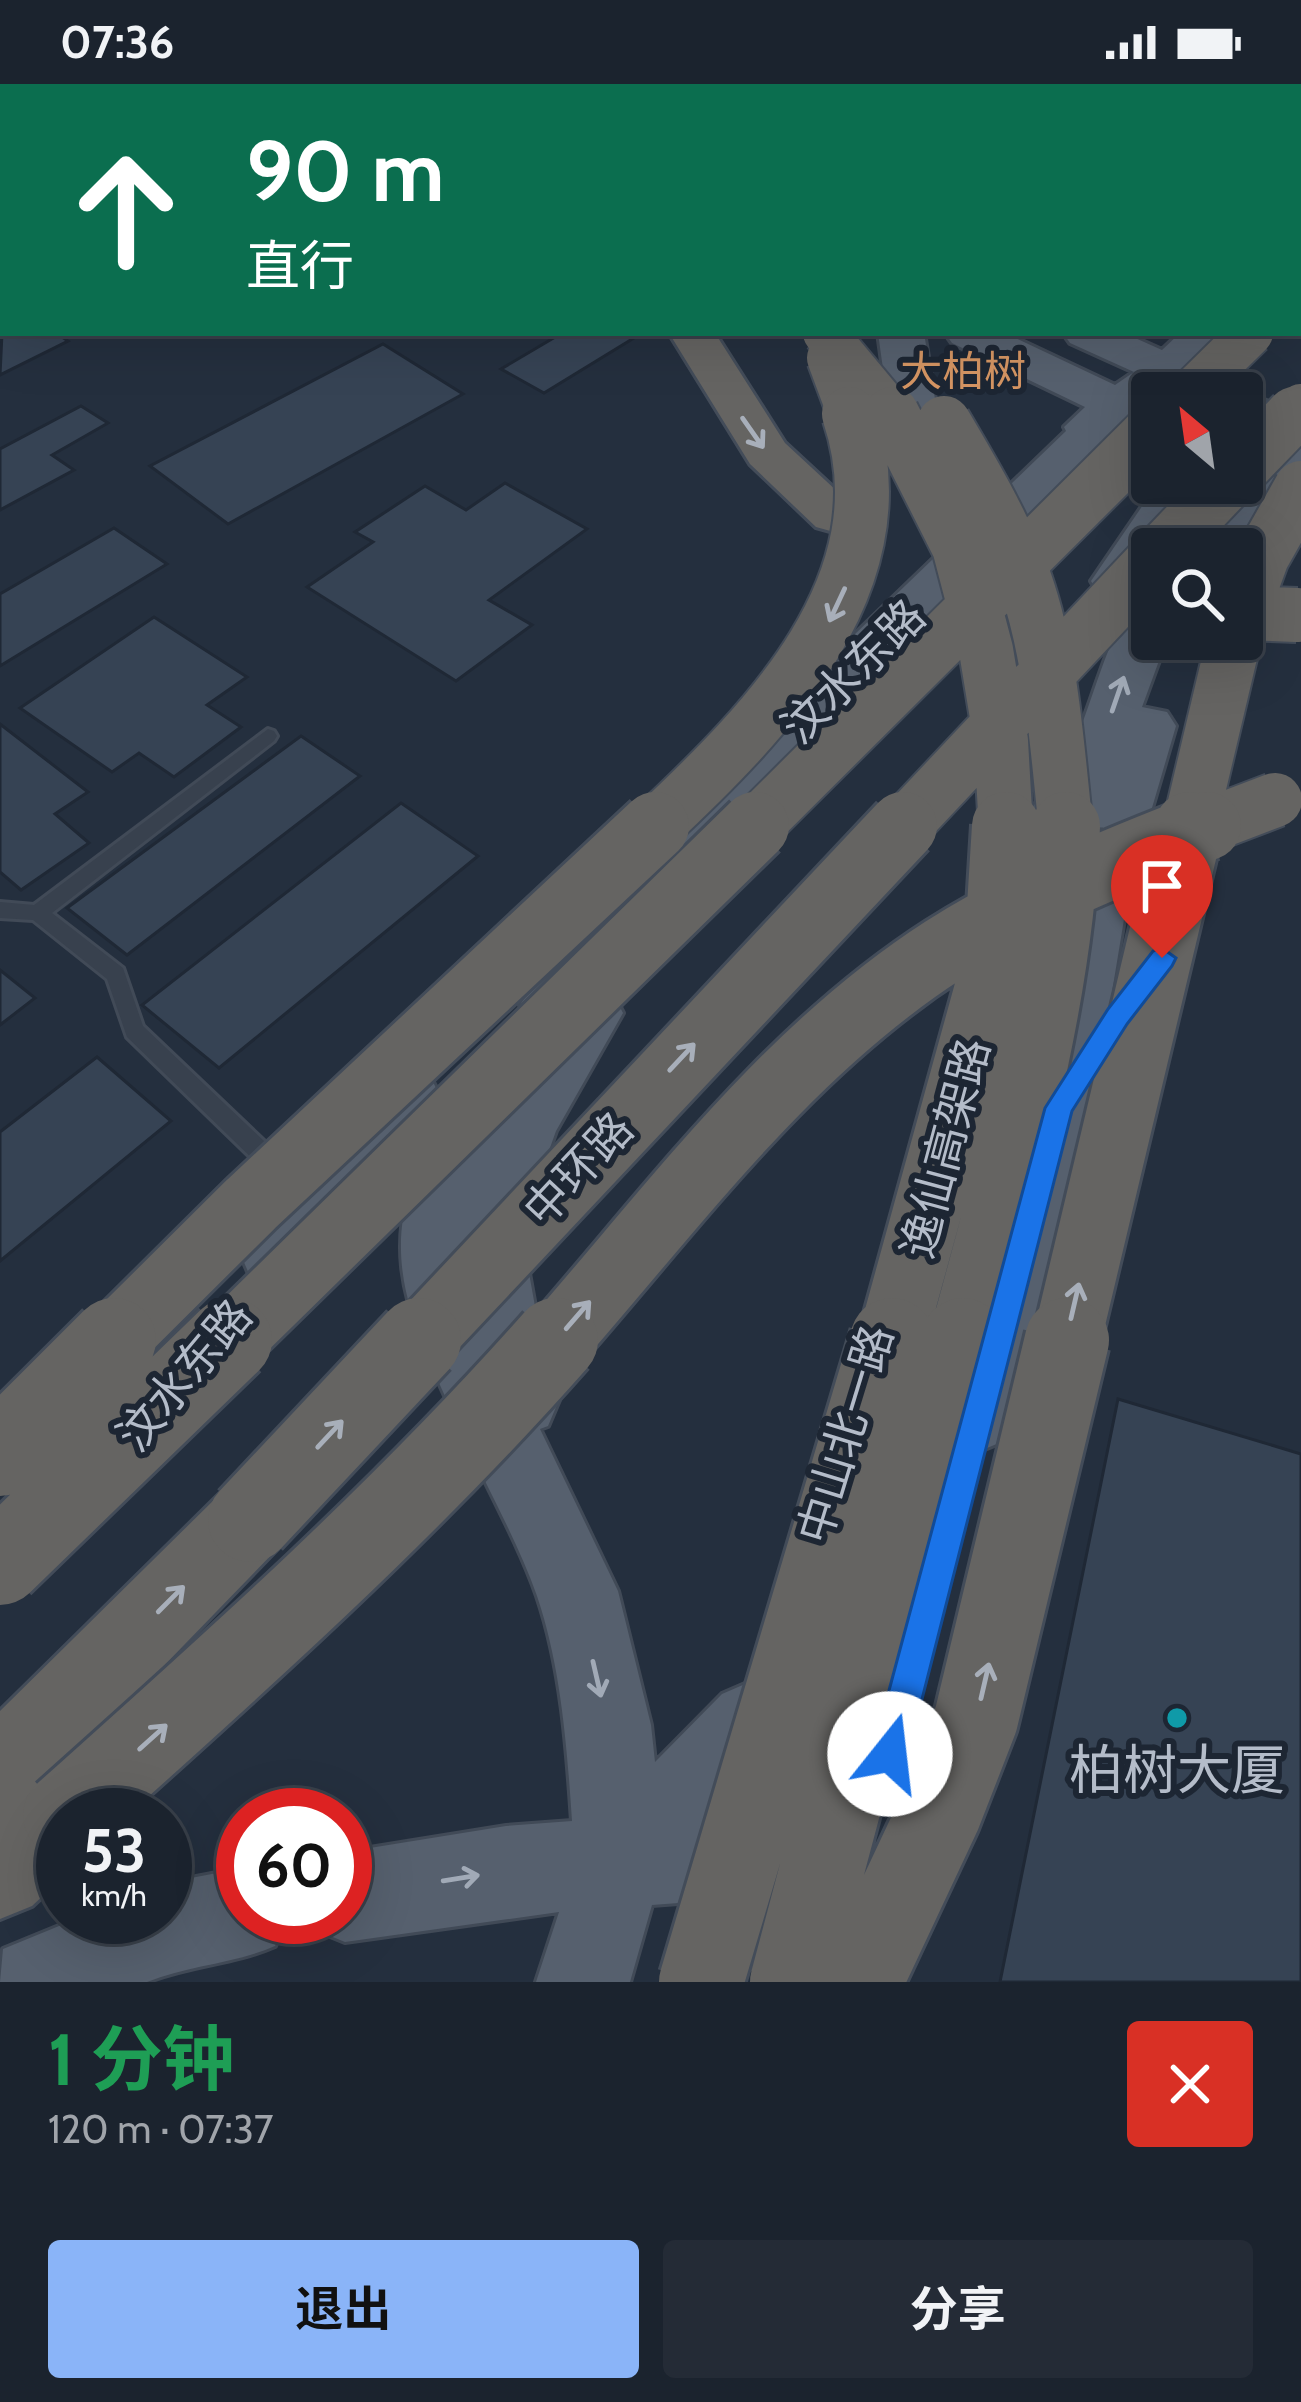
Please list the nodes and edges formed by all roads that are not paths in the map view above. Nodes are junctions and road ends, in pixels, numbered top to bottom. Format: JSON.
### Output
{"nodes":[{"id":1,"x":694,"y":336,"type":"edge"},
{"id":2,"x":822,"y":336,"type":"edge"},
{"id":3,"x":824,"y":336,"type":"edge"},
{"id":4,"x":846,"y":336,"type":"edge"},
{"id":5,"x":875,"y":336,"type":"edge"},
{"id":6,"x":901,"y":336,"type":"edge"},
{"id":7,"x":974,"y":336,"type":"edge"},
{"id":8,"x":1091,"y":336,"type":"edge"},
{"id":9,"x":1208,"y":336,"type":"edge"},
{"id":10,"x":1251,"y":336,"type":"edge"},
{"id":11,"x":1271,"y":336,"type":"edge"},
{"id":12,"x":1150,"y":372,"type":"edge"},
{"id":13,"x":1224,"y":372,"type":"edge"},
{"id":14,"x":1250,"y":372,"type":"edge"},
{"id":15,"x":1263,"y":372,"type":"edge"},
{"id":16,"x":1301,"y":379,"type":"edge"},
{"id":17,"x":1263,"y":418,"type":"edge"},
{"id":18,"x":1131,"y":419,"type":"edge"},
{"id":19,"x":1131,"y":433,"type":"edge"},
{"id":20,"x":914,"y":437,"type":"junction"},
{"id":21,"x":1131,"y":437,"type":"edge"},
{"id":22,"x":1131,"y":439,"type":"edge"},
{"id":23,"x":1131,"y":442,"type":"edge"},
{"id":24,"x":1169,"y":504,"type":"edge"},
{"id":25,"x":922,"y":541,"type":"junction"},
{"id":26,"x":1301,"y":575,"type":"edge"},
{"id":27,"x":1131,"y":584,"type":"edge"},
{"id":28,"x":1263,"y":585,"type":"edge"},
{"id":29,"x":1301,"y":594,"type":"edge"},
{"id":30,"x":1131,"y":607,"type":"edge"},
{"id":31,"x":1263,"y":613,"type":"edge"},
{"id":32,"x":1301,"y":616,"type":"edge"},
{"id":33,"x":1131,"y":656,"type":"edge"},
{"id":34,"x":1173,"y":660,"type":"edge"},
{"id":35,"x":1229,"y":660,"type":"edge"},
{"id":36,"x":849,"y":677,"type":"junction"},
{"id":37,"x":268,"y":736,"type":"dead end"},
{"id":38,"x":1089,"y":778,"type":"junction"},
{"id":39,"x":1301,"y":789,"type":"edge"},
{"id":40,"x":1198,"y":828,"type":"junction"},
{"id":41,"x":1002,"y":880,"type":"junction"},
{"id":42,"x":1099,"y":883,"type":"junction"},
{"id":43,"x":625,"y":892,"type":"junction"},
{"id":44,"x":0,"y":910,"type":"edge"},
{"id":45,"x":38,"y":913,"type":"junction"},
{"id":46,"x":1088,"y":966,"type":"junction"},
{"id":47,"x":590,"y":1013,"type":"junction"},
{"id":48,"x":409,"y":1100,"type":"junction"},
{"id":49,"x":1059,"y":1108,"type":"junction"},
{"id":50,"x":446,"y":1175,"type":"junction"},
{"id":51,"x":301,"y":1191,"type":"junction"},
{"id":52,"x":0,"y":1450,"type":"edge"},
{"id":53,"x":0,"y":1563,"type":"edge"},
{"id":54,"x":0,"y":1591,"type":"edge"},
{"id":55,"x":577,"y":1591,"type":"junction"},
{"id":56,"x":772,"y":1702,"type":"junction"},
{"id":57,"x":0,"y":1772,"type":"edge"},
{"id":58,"x":94,"y":1788,"type":"edge"},
{"id":59,"x":879,"y":1793,"type":"junction"},
{"id":60,"x":36,"y":1841,"type":"edge"},
{"id":61,"x":788,"y":1850,"type":"junction"},
{"id":62,"x":620,"y":1862,"type":"junction"},
{"id":63,"x":0,"y":1874,"type":"edge"},
{"id":64,"x":372,"y":1893,"type":"edge"},
{"id":65,"x":216,"y":1919,"type":"edge"},
{"id":66,"x":832,"y":1979,"type":"edge"},
{"id":67,"x":36,"y":1982,"type":"edge"},
{"id":68,"x":583,"y":1982,"type":"edge"},
{"id":69,"x":670,"y":1982,"type":"edge"},
{"id":70,"x":701,"y":1982,"type":"edge"}],
"edges":[{"from":1,"to":30,"type":"highway","one_way":true,"bridge":true},
{"from":2,"to":52,"type":"highway","one_way":true,"bridge":true},
{"from":3,"to":56,"type":"highway","name":"逸仙高架路","bridge":true},
{"from":4,"to":20,"type":"main road"},
{"from":5,"to":66,"type":"highway","name":"逸仙高架路","bridge":true},
{"from":6,"to":20,"type":"main road"},
{"from":7,"to":18,"type":"main road"},
{"from":8,"to":12,"type":"main road"},
{"from":9,"to":13,"type":"main road"},
{"from":10,"to":14,"type":"highway","bridge":true},
{"from":11,"to":15,"type":"main road"},
{"from":16,"to":17,"type":"main road"},
{"from":19,"to":25,"type":"main road","name":"汶水东路"},
{"from":20,"to":25,"type":"main road"},
{"from":21,"to":36,"type":"main road","name":"汶水东路"},
{"from":22,"to":53,"type":"highway","bridge":true},
{"from":23,"to":47,"type":"main road"},
{"from":24,"to":41,"type":"main road"},
{"from":25,"to":36,"type":"main road"},
{"from":26,"to":28,"type":"highway"},
{"from":57,"to":27,"type":"highway","name":"中环路","one_way":true,"bridge":true},
{"from":29,"to":40,"type":"main road"},
{"from":31,"to":32,"type":"highway","bridge":true},
{"from":38,"to":33,"type":"main road","name":"中山北一路","one_way":true},
{"from":34,"to":42,"type":"main road","name":"中山北一路"},
{"from":66,"to":35,"type":"highway","one_way":true,"bridge":true},
{"from":36,"to":43,"type":"main road","name":"汶水东路"},
{"from":37,"to":45,"type":"lane"},
{"from":38,"to":41,"type":"main road","name":"中山北一路"},
{"from":38,"to":42,"type":"main road","name":"中山北一路"},
{"from":58,"to":39,"type":"highway","one_way":true,"bridge":true},
{"from":40,"to":46,"type":"main road"},
{"from":40,"to":49,"type":"main road"},
{"from":41,"to":56,"type":"main road","name":"中山北一路"},
{"from":42,"to":46,"type":"main road","name":"中山北一路"},
{"from":43,"to":48,"type":"main road","name":"汶水东路"},
{"from":43,"to":50,"type":"main road"},
{"from":44,"to":45,"type":"lane"},
{"from":45,"to":51,"type":"lane"},
{"from":46,"to":49,"type":"main road","name":"中山北一路"},
{"from":47,"to":50,"type":"main road"},
{"from":47,"to":55,"type":"main road"},
{"from":48,"to":51,"type":"main road","name":"汶水东路"},
{"from":48,"to":54,"type":"main road","name":"汶水东路"},
{"from":49,"to":59,"type":"main road","name":"中山北一路"},
{"from":50,"to":55,"type":"main road"},
{"from":51,"to":52,"type":"main road","name":"汶水东路"},
{"from":55,"to":62,"type":"main road","one_way":true},
{"from":56,"to":61,"type":"main road"},
{"from":56,"to":62,"type":"main road"},
{"from":56,"to":69,"type":"highway","bridge":true},
{"from":56,"to":70,"type":"highway","name":"逸仙高架路","bridge":true},
{"from":59,"to":61,"type":"main road"},
{"from":59,"to":66,"type":"main road","name":"中山北一路"},
{"from":60,"to":63,"type":"highway"},
{"from":61,"to":62,"type":"main road"},
{"from":61,"to":66,"type":"main road"},
{"from":64,"to":62,"type":"main road","one_way":true},
{"from":62,"to":68,"type":"main road"},
{"from":65,"to":67,"type":"main road"}]}
